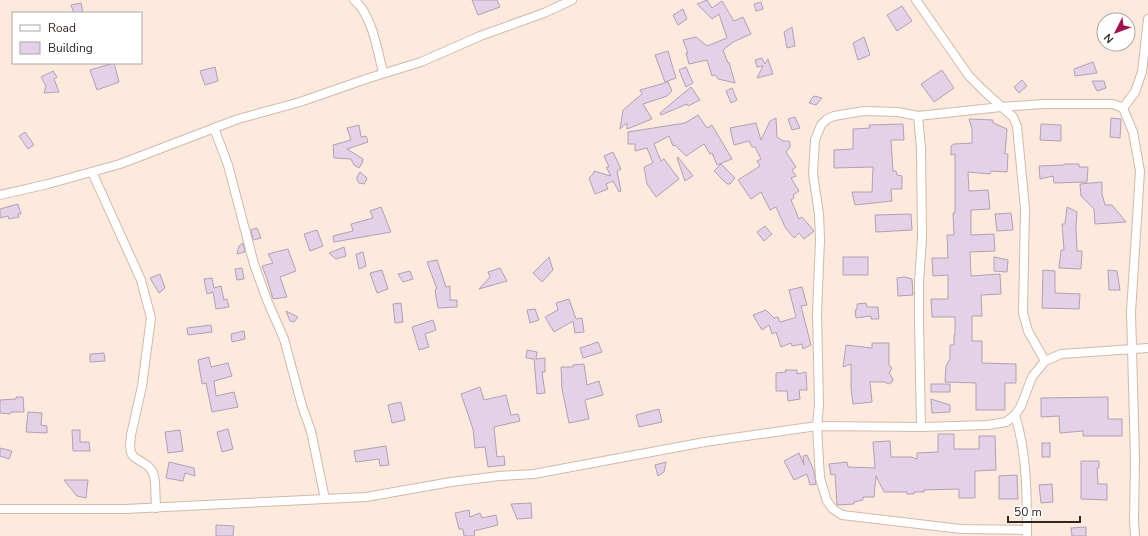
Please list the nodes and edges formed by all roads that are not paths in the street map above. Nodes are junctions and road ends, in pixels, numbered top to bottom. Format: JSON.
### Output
{"nodes":[{"id":1,"x":354,"y":0,"type":"edge"},
{"id":2,"x":572,"y":0,"type":"edge"},
{"id":3,"x":916,"y":0,"type":"edge"},
{"id":4,"x":1148,"y":19,"type":"edge"},
{"id":5,"x":383,"y":73,"type":"junction"},
{"id":6,"x":1001,"y":106,"type":"junction"},
{"id":7,"x":1123,"y":108,"type":"junction"},
{"id":8,"x":918,"y":116,"type":"junction"},
{"id":9,"x":214,"y":128,"type":"junction"},
{"id":10,"x":92,"y":172,"type":"junction"},
{"id":11,"x":0,"y":195,"type":"edge"},
{"id":12,"x":1148,"y":348,"type":"edge"},
{"id":13,"x":1131,"y":349,"type":"junction"},
{"id":14,"x":1046,"y":361,"type":"junction"},
{"id":15,"x":1015,"y":415,"type":"junction"},
{"id":16,"x":817,"y":426,"type":"junction"},
{"id":17,"x":921,"y":427,"type":"junction"},
{"id":18,"x":326,"y":499,"type":"junction"},
{"id":19,"x":156,"y":508,"type":"junction"},
{"id":20,"x":0,"y":509,"type":"edge"},
{"id":21,"x":1027,"y":533,"type":"edge"},
{"id":22,"x":1135,"y":536,"type":"edge"}],
"edges":[{"from":1,"to":5,"type":"street"},
{"from":2,"to":5,"type":"street"},
{"from":3,"to":6,"type":"street"},
{"from":4,"to":7,"type":"street"},
{"from":5,"to":9,"type":"street"},
{"from":6,"to":7,"type":"street"},
{"from":6,"to":8,"type":"street"},
{"from":6,"to":14,"type":"street"},
{"from":7,"to":13,"type":"street"},
{"from":8,"to":16,"type":"street"},
{"from":8,"to":17,"type":"street"},
{"from":9,"to":10,"type":"street"},
{"from":9,"to":18,"type":"street"},
{"from":10,"to":11,"type":"street"},
{"from":10,"to":19,"type":"street"},
{"from":12,"to":13,"type":"street"},
{"from":13,"to":14,"type":"street"},
{"from":13,"to":22,"type":"street"},
{"from":14,"to":15,"type":"street"},
{"from":15,"to":17,"type":"street"},
{"from":15,"to":21,"type":"street"},
{"from":16,"to":17,"type":"street"},
{"from":16,"to":18,"type":"street"},
{"from":16,"to":21,"type":"street"},
{"from":18,"to":19,"type":"street"},
{"from":19,"to":20,"type":"street"}]}
